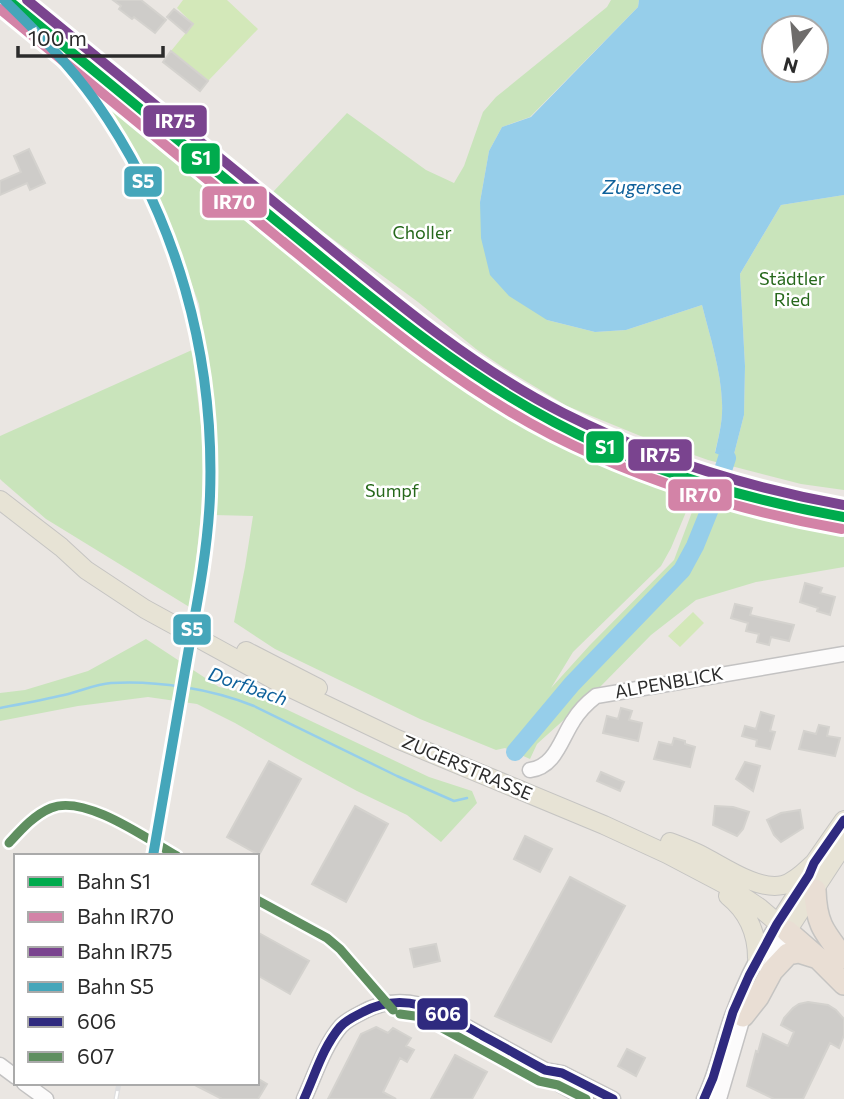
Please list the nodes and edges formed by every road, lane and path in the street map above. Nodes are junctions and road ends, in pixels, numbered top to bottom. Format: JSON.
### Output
{"nodes":[{"id":1,"x":0,"y":500,"type":"edge"},
{"id":2,"x":61,"y":547,"type":"junction"},
{"id":3,"x":844,"y":654,"type":"edge"},
{"id":4,"x":530,"y":770,"type":"dead end"},
{"id":5,"x":844,"y":820,"type":"edge"},
{"id":6,"x":604,"y":825,"type":"junction"},
{"id":7,"x":670,"y":842,"type":"junction"},
{"id":8,"x":844,"y":844,"type":"edge"},
{"id":9,"x":814,"y":863,"type":"junction"},
{"id":10,"x":816,"y":890,"type":"junction"},
{"id":11,"x":786,"y":922,"type":"junction"},
{"id":12,"x":757,"y":958,"type":"junction"},
{"id":13,"x":818,"y":958,"type":"junction"},
{"id":14,"x":844,"y":958,"type":"edge"},
{"id":15,"x":844,"y":966,"type":"edge"},
{"id":16,"x":844,"y":984,"type":"edge"},
{"id":17,"x":743,"y":1016,"type":"junction"},
{"id":18,"x":545,"y":1070,"type":"junction"},
{"id":19,"x":27,"y":1085,"type":"edge"},
{"id":20,"x":46,"y":1099,"type":"edge"},
{"id":21,"x":304,"y":1099,"type":"edge"},
{"id":22,"x":586,"y":1099,"type":"edge"},
{"id":23,"x":613,"y":1099,"type":"edge"},
{"id":24,"x":704,"y":1099,"type":"edge"},
{"id":25,"x":719,"y":1099,"type":"edge"}],
"edges":[{"from":1,"to":2,"type":"main road","name":"ZUGERSTRASSE"},
{"from":2,"to":6,"type":"main road","name":"ZUGERSTRASSE"},
{"from":2,"to":7,"type":"main road","name":"ZUGERSTRASSE"},
{"from":3,"to":4,"type":"street","name":"ALPENBLICK"},
{"from":5,"to":9,"type":"main road"},
{"from":6,"to":11,"type":"main road","name":"ZUGERSTRASSE"},
{"from":6,"to":12,"type":"main road"},
{"from":7,"to":9,"type":"main road"},
{"from":7,"to":11,"type":"main road","name":"ZUGERSTRASSE"},
{"from":8,"to":10,"type":"main road"},
{"from":9,"to":11,"type":"main road"},
{"from":10,"to":11,"type":"main road"},
{"from":10,"to":14,"type":"highway"},
{"from":11,"to":12,"type":"street"},
{"from":11,"to":13,"type":"highway"},
{"from":11,"to":15,"type":"highway"},
{"from":11,"to":17,"type":"street"},
{"from":12,"to":24,"type":"street"},
{"from":13,"to":16,"type":"highway"},
{"from":13,"to":17,"type":"highway"},
{"from":17,"to":25,"type":"street"},
{"from":18,"to":21,"type":"street"},
{"from":18,"to":22,"type":"street"},
{"from":18,"to":23,"type":"street"},
{"from":19,"to":20,"type":"street"}]}
